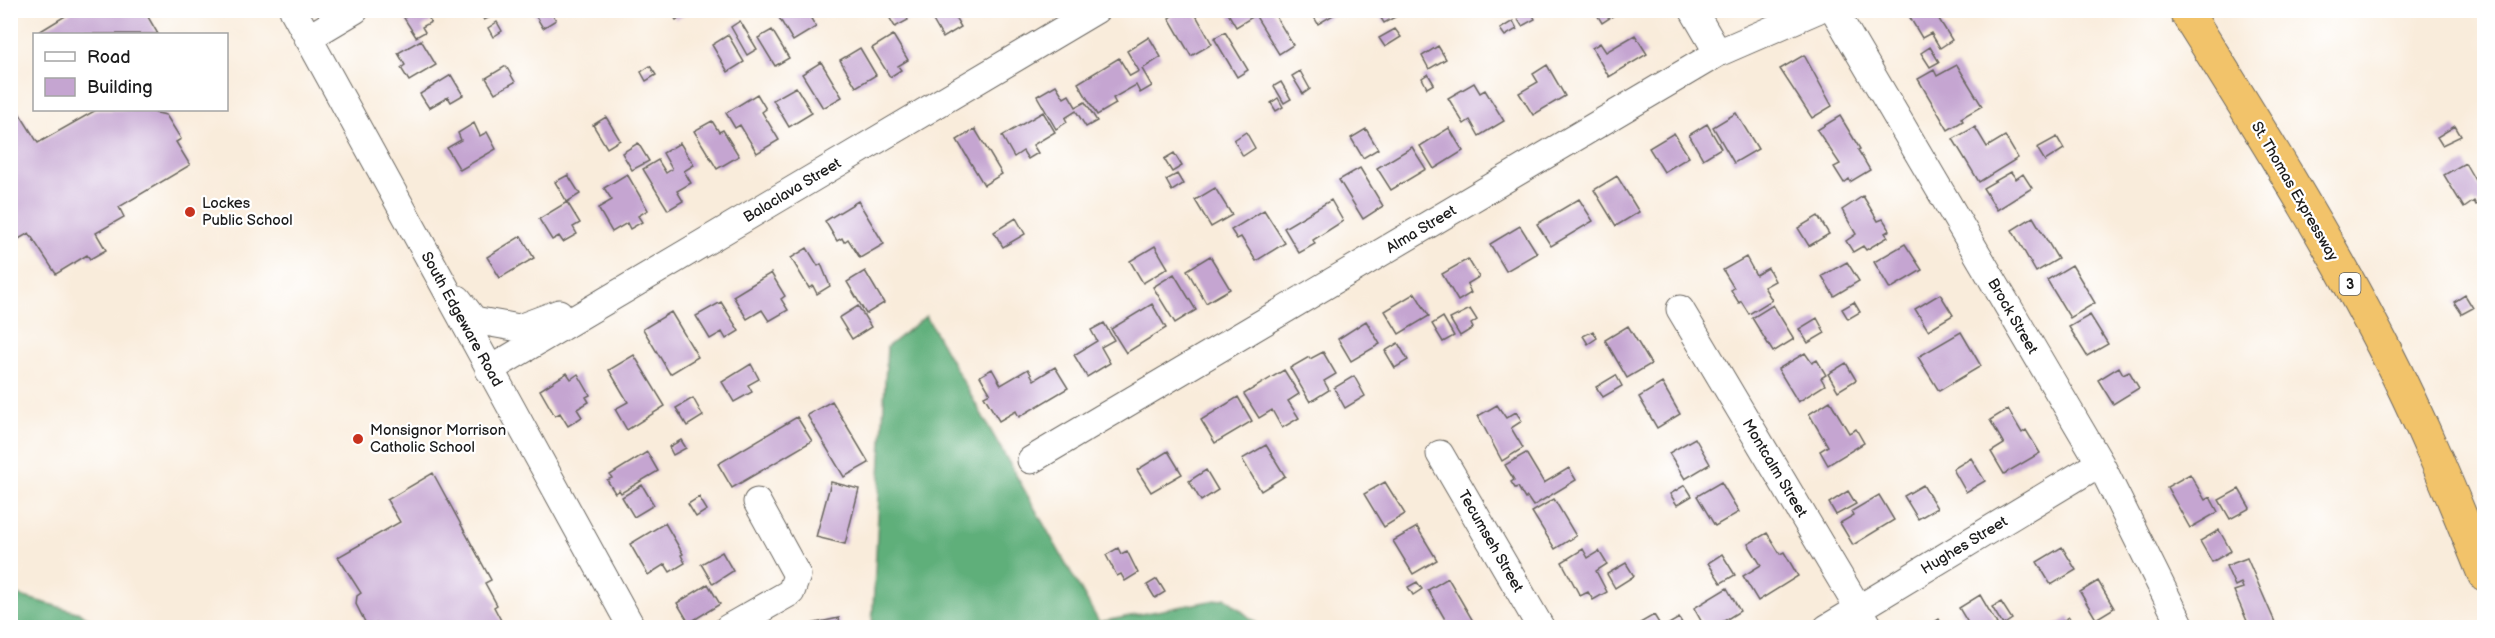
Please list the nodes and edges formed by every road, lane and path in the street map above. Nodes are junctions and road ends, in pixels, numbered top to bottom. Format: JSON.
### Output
{"nodes":[{"id":1,"x":293,"y":10,"type":"edge"},
{"id":2,"x":355,"y":10,"type":"edge"},
{"id":3,"x":1096,"y":10,"type":"edge"},
{"id":4,"x":1694,"y":10,"type":"edge"},
{"id":5,"x":1817,"y":10,"type":"edge"},
{"id":6,"x":1834,"y":10,"type":"edge"},
{"id":7,"x":2185,"y":10,"type":"edge"},
{"id":8,"x":308,"y":38,"type":"junction"},
{"id":9,"x":1718,"y":53,"type":"junction"},
{"id":10,"x":430,"y":261,"type":"junction"},
{"id":11,"x":640,"y":280,"type":"junction"},
{"id":12,"x":1680,"y":309,"type":"dead end"},
{"id":13,"x":489,"y":370,"type":"junction"},
{"id":14,"x":1440,"y":454,"type":"dead end"},
{"id":15,"x":1031,"y":460,"type":"dead end"},
{"id":16,"x":2100,"y":463,"type":"junction"},
{"id":17,"x":757,"y":502,"type":"dead end"},
{"id":18,"x":2484,"y":573,"type":"edge"},
{"id":19,"x":1864,"y":618,"type":"edge"},
{"id":20,"x":632,"y":627,"type":"edge"},
{"id":21,"x":728,"y":627,"type":"edge"},
{"id":22,"x":1541,"y":627,"type":"edge"},
{"id":23,"x":1827,"y":627,"type":"edge"},
{"id":24,"x":2182,"y":627,"type":"edge"}],
"edges":[{"from":1,"to":8,"type":"street","name":"South Edgeware Road"},
{"from":2,"to":8,"type":"street"},
{"from":3,"to":11,"type":"street","name":"Balaclava Street"},
{"from":4,"to":9,"type":"street"},
{"from":5,"to":9,"type":"street","name":"Alma Street"},
{"from":6,"to":16,"type":"street","name":"Brock Street"},
{"from":7,"to":18,"type":"highway","name":"St. Thomas Expressway","number":"3"},
{"from":8,"to":10,"type":"street","name":"South Edgeware Road"},
{"from":9,"to":15,"type":"street","name":"Alma Street"},
{"from":10,"to":11,"type":"street"},
{"from":10,"to":13,"type":"street","name":"South Edgeware Road"},
{"from":11,"to":13,"type":"street","name":"Balaclava Street"},
{"from":12,"to":19,"type":"street","name":"Montcalm Street"},
{"from":13,"to":20,"type":"street","name":"South Edgeware Road"},
{"from":14,"to":22,"type":"street","name":"Tecumseh Street"},
{"from":16,"to":19,"type":"street","name":"Hughes Street"},
{"from":16,"to":24,"type":"street","name":"Brock Street"},
{"from":17,"to":21,"type":"street"},
{"from":19,"to":23,"type":"street","name":"Hughes Street"}]}
